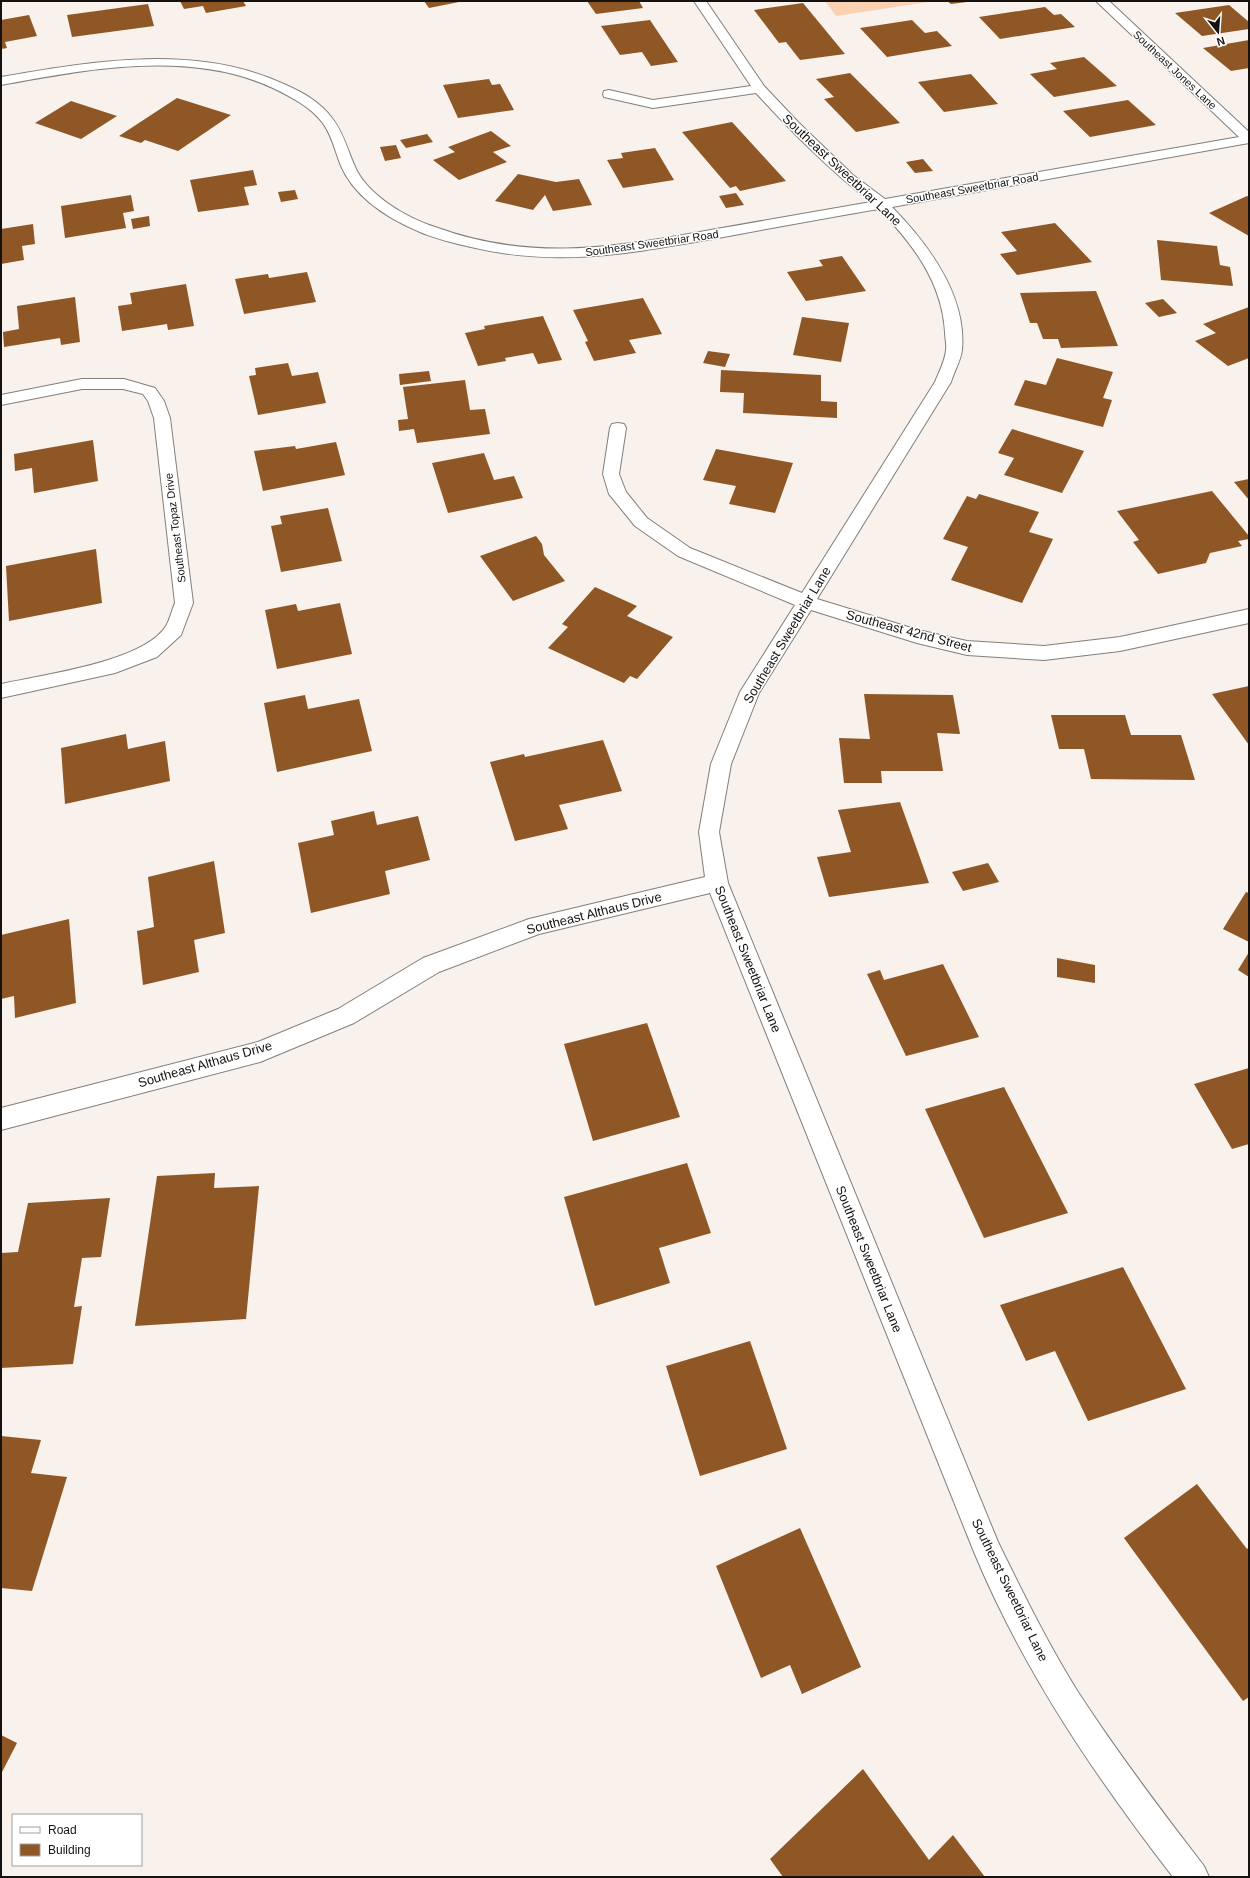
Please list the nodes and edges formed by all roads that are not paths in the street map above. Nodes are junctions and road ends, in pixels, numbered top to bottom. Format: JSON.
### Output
{"nodes":[{"id":1,"x":700,"y":1,"type":"edge"},
{"id":2,"x":1102,"y":1,"type":"edge"},
{"id":3,"x":1,"y":81,"type":"edge"},
{"id":4,"x":759,"y":90,"type":"junction"},
{"id":5,"x":610,"y":94,"type":"dead end"},
{"id":6,"x":1249,"y":139,"type":"edge"},
{"id":7,"x":882,"y":204,"type":"junction"},
{"id":8,"x":1,"y":400,"type":"edge"},
{"id":9,"x":618,"y":428,"type":"dead end"},
{"id":10,"x":806,"y":602,"type":"junction"},
{"id":11,"x":1249,"y":616,"type":"edge"},
{"id":12,"x":1,"y":691,"type":"edge"},
{"id":13,"x":717,"y":883,"type":"junction"},
{"id":14,"x":1,"y":1119,"type":"edge"},
{"id":15,"x":1193,"y":1877,"type":"edge"}],
"edges":[{"from":1,"to":4,"type":"street","name":"Southeast Sweetbriar Lane"},
{"from":2,"to":6,"type":"street","name":"Southeast Jones Lane"},
{"from":3,"to":7,"type":"street","name":"Southeast Sweetbriar Road"},
{"from":4,"to":5,"type":"street"},
{"from":4,"to":7,"type":"street","name":"Southeast Sweetbriar Lane"},
{"from":6,"to":7,"type":"street","name":"Southeast Sweetbriar Road"},
{"from":7,"to":10,"type":"street","name":"Southeast Sweetbriar Lane"},
{"from":8,"to":12,"type":"street","name":"Southeast Topaz Drive"},
{"from":9,"to":10,"type":"street","name":"Southeast 42nd Street"},
{"from":10,"to":11,"type":"street","name":"Southeast 42nd Street"},
{"from":10,"to":13,"type":"street","name":"Southeast Sweetbriar Lane"},
{"from":13,"to":14,"type":"street","name":"Southeast Althaus Drive"},
{"from":13,"to":15,"type":"street","name":"Southeast Sweetbriar Lane"}]}
